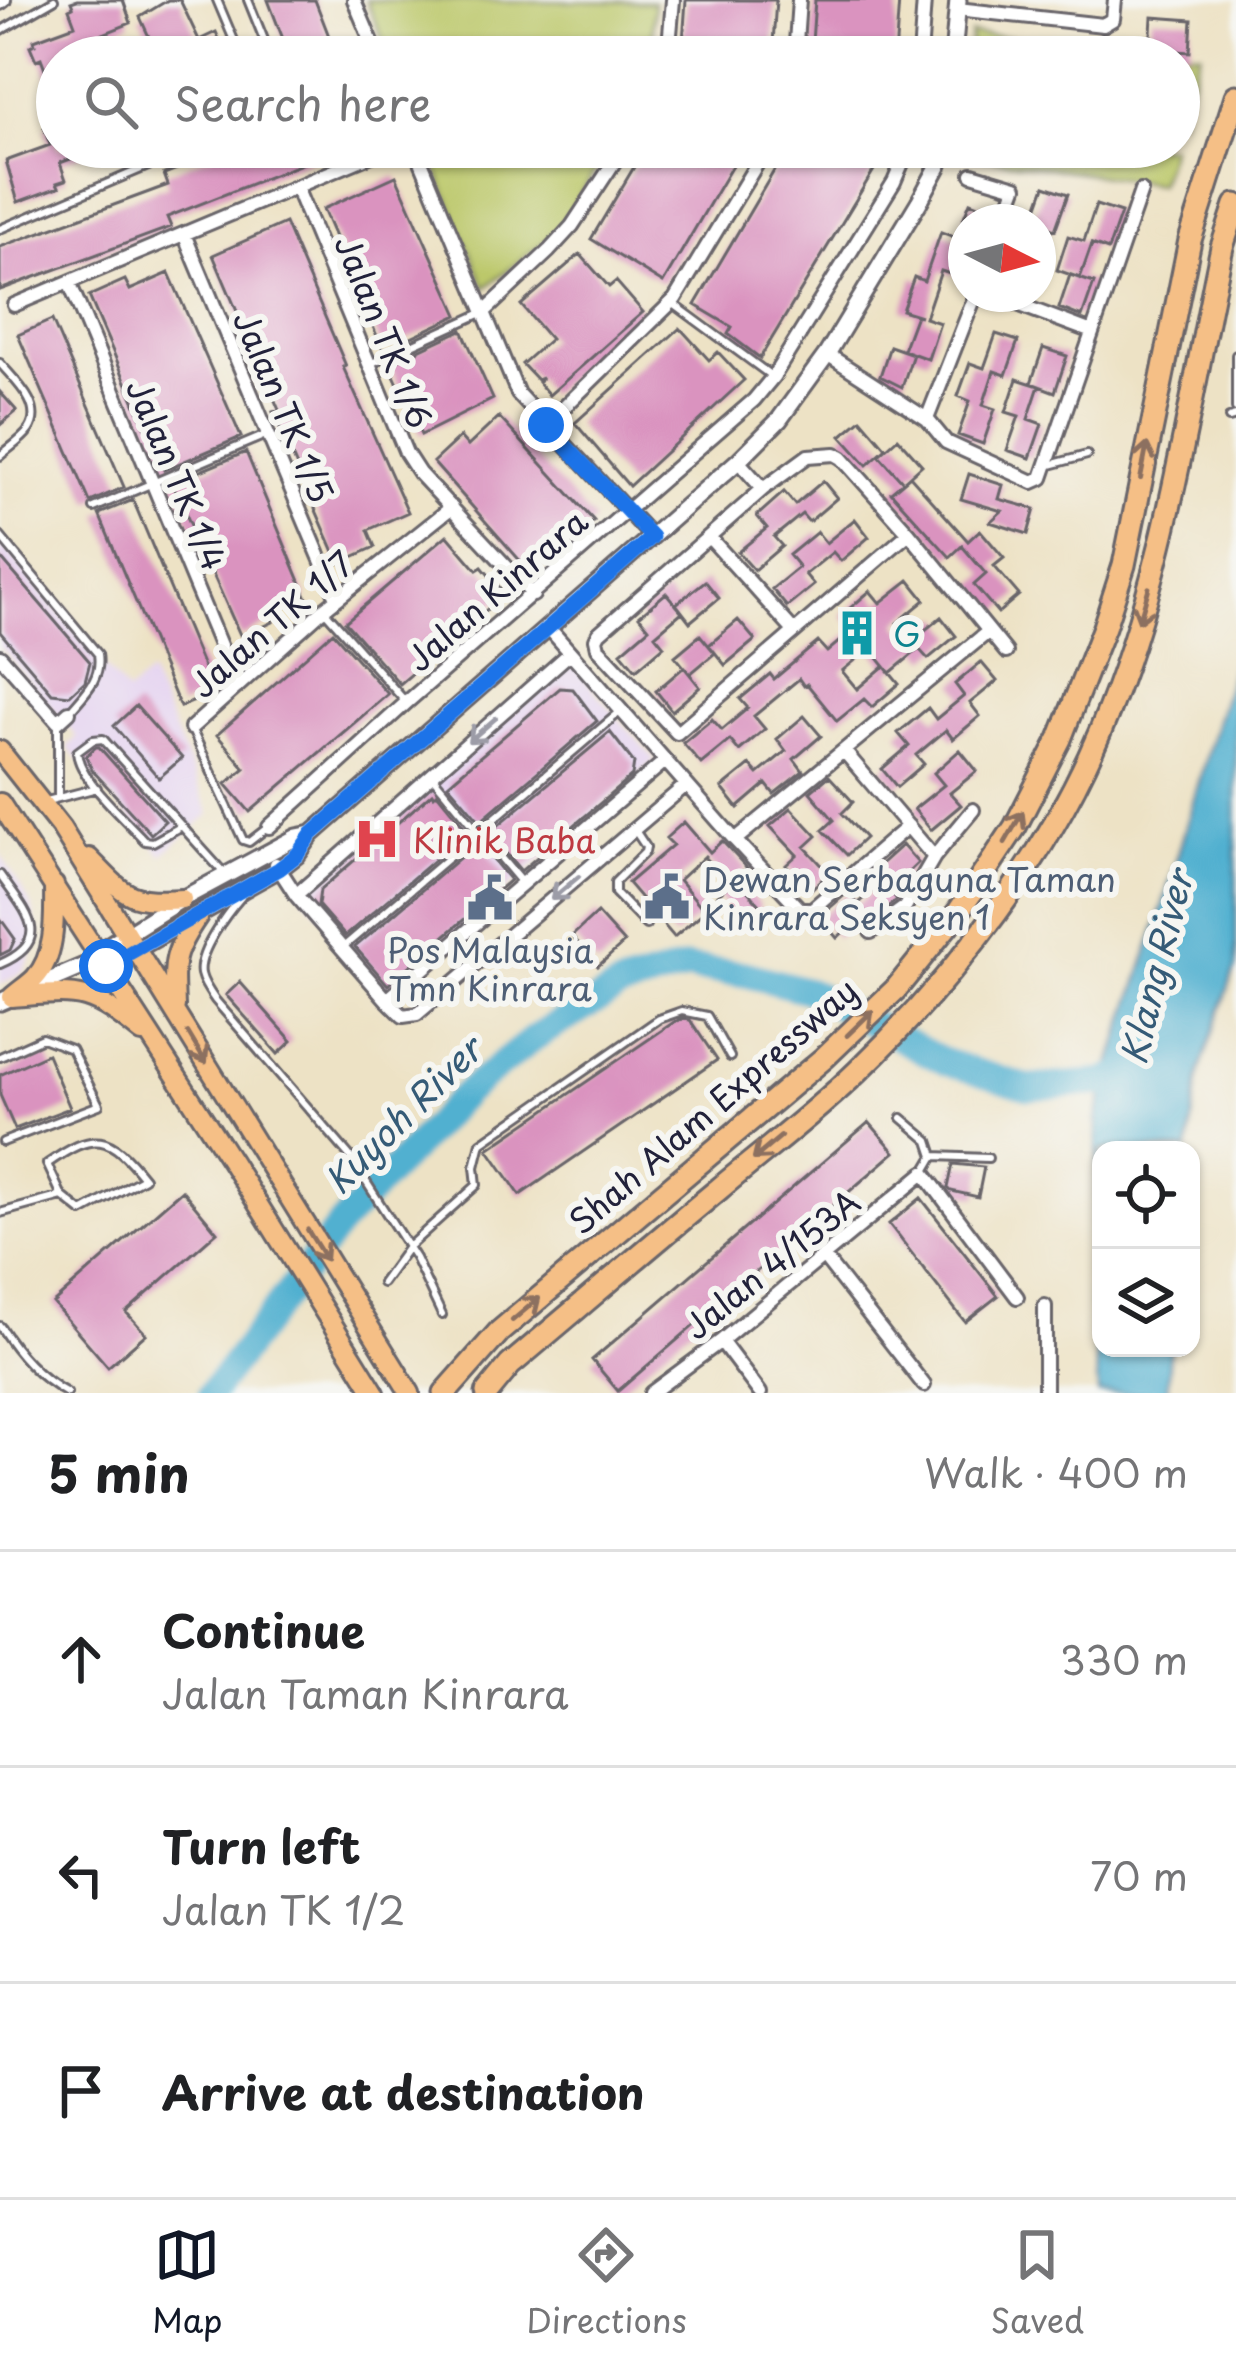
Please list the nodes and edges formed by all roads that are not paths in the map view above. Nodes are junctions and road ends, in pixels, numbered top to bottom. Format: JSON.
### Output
{"nodes":[{"id":1,"x":54,"y":0,"type":"edge"},
{"id":2,"x":217,"y":0,"type":"edge"},
{"id":3,"x":248,"y":0,"type":"edge"},
{"id":4,"x":354,"y":0,"type":"edge"},
{"id":5,"x":673,"y":0,"type":"edge"},
{"id":6,"x":799,"y":0,"type":"edge"},
{"id":7,"x":924,"y":0,"type":"edge"},
{"id":8,"x":1115,"y":0,"type":"edge"},
{"id":9,"x":957,"y":4,"type":"edge"},
{"id":10,"x":991,"y":6,"type":"edge"},
{"id":11,"x":0,"y":31,"type":"edge"},
{"id":12,"x":232,"y":36,"type":"edge"},
{"id":13,"x":263,"y":36,"type":"edge"},
{"id":14,"x":369,"y":36,"type":"edge"},
{"id":15,"x":670,"y":36,"type":"edge"},
{"id":16,"x":796,"y":36,"type":"edge"},
{"id":17,"x":921,"y":36,"type":"edge"},
{"id":18,"x":955,"y":36,"type":"edge"},
{"id":19,"x":1236,"y":96,"type":"edge"},
{"id":20,"x":144,"y":168,"type":"edge"},
{"id":21,"x":341,"y":168,"type":"edge"},
{"id":22,"x":424,"y":168,"type":"edge"},
{"id":23,"x":610,"y":168,"type":"edge"},
{"id":24,"x":754,"y":168,"type":"edge"},
{"id":25,"x":900,"y":168,"type":"edge"},
{"id":26,"x":937,"y":168,"type":"edge"},
{"id":27,"x":972,"y":174,"type":"dead end"},
{"id":28,"x":296,"y":187,"type":"junction"},
{"id":29,"x":1141,"y":191,"type":"dead end"},
{"id":30,"x":1010,"y":204,"type":"edge"},
{"id":31,"x":1236,"y":205,"type":"edge"},
{"id":32,"x":0,"y":229,"type":"edge"},
{"id":33,"x":184,"y":234,"type":"junction"},
{"id":34,"x":69,"y":282,"type":"junction"},
{"id":35,"x":671,"y":302,"type":"junction"},
{"id":36,"x":14,"y":305,"type":"dead end"},
{"id":37,"x":484,"y":311,"type":"junction"},
{"id":38,"x":969,"y":312,"type":"edge"},
{"id":39,"x":1039,"y":312,"type":"edge"},
{"id":40,"x":1092,"y":332,"type":"junction"},
{"id":41,"x":827,"y":354,"type":"junction"},
{"id":42,"x":1236,"y":355,"type":"edge"},
{"id":43,"x":0,"y":363,"type":"edge"},
{"id":44,"x":369,"y":364,"type":"junction"},
{"id":45,"x":773,"y":377,"type":"junction"},
{"id":46,"x":1234,"y":414,"type":"edge"},
{"id":47,"x":926,"y":418,"type":"junction"},
{"id":48,"x":546,"y":425,"type":"junction"},
{"id":49,"x":268,"y":434,"type":"junction"},
{"id":50,"x":1087,"y":455,"type":"dead end"},
{"id":51,"x":0,"y":456,"type":"edge"},
{"id":52,"x":738,"y":460,"type":"junction"},
{"id":53,"x":1048,"y":466,"type":"junction"},
{"id":54,"x":153,"y":483,"type":"junction"},
{"id":55,"x":763,"y":489,"type":"junction"},
{"id":56,"x":94,"y":508,"type":"dead end"},
{"id":57,"x":452,"y":508,"type":"junction"},
{"id":58,"x":627,"y":511,"type":"junction"},
{"id":59,"x":909,"y":533,"type":"junction"},
{"id":60,"x":0,"y":536,"type":"edge"},
{"id":61,"x":652,"y":537,"type":"junction"},
{"id":62,"x":709,"y":537,"type":"junction"},
{"id":63,"x":532,"y":595,"type":"junction"},
{"id":64,"x":337,"y":598,"type":"junction"},
{"id":65,"x":323,"y":610,"type":"junction"},
{"id":66,"x":548,"y":627,"type":"junction"},
{"id":67,"x":793,"y":631,"type":"junction"},
{"id":68,"x":989,"y":631,"type":"junction"},
{"id":69,"x":1006,"y":652,"type":"dead end"},
{"id":70,"x":570,"y":653,"type":"junction"},
{"id":71,"x":0,"y":656,"type":"edge"},
{"id":72,"x":237,"y":686,"type":"junction"},
{"id":73,"x":406,"y":703,"type":"junction"},
{"id":74,"x":621,"y":711,"type":"junction"},
{"id":75,"x":64,"y":717,"type":"junction"},
{"id":76,"x":191,"y":728,"type":"joint"},
{"id":77,"x":0,"y":751,"type":"edge"},
{"id":78,"x":844,"y":751,"type":"junction"},
{"id":79,"x":664,"y":761,"type":"junction"},
{"id":80,"x":431,"y":775,"type":"junction"},
{"id":81,"x":686,"y":785,"type":"junction"},
{"id":82,"x":97,"y":788,"type":"junction"},
{"id":83,"x":49,"y":800,"type":"junction"},
{"id":84,"x":0,"y":803,"type":"edge"},
{"id":85,"x":973,"y":810,"type":"dead end"},
{"id":86,"x":180,"y":826,"type":"junction"},
{"id":87,"x":908,"y":826,"type":"junction"},
{"id":88,"x":268,"y":827,"type":"joint"},
{"id":89,"x":61,"y":828,"type":"junction"},
{"id":90,"x":634,"y":829,"type":"junction"},
{"id":91,"x":478,"y":832,"type":"junction"},
{"id":92,"x":312,"y":834,"type":"junction"},
{"id":93,"x":735,"y":840,"type":"junction"},
{"id":94,"x":269,"y":853,"type":"junction"},
{"id":95,"x":934,"y":857,"type":"junction"},
{"id":96,"x":279,"y":869,"type":"junction"},
{"id":97,"x":0,"y":875,"type":"edge"},
{"id":98,"x":226,"y":876,"type":"junction"},
{"id":99,"x":54,"y":884,"type":"junction"},
{"id":100,"x":522,"y":884,"type":"junction"},
{"id":101,"x":251,"y":886,"type":"junction"},
{"id":102,"x":296,"y":895,"type":"junction"},
{"id":103,"x":182,"y":899,"type":"junction"},
{"id":104,"x":198,"y":916,"type":"junction"},
{"id":105,"x":646,"y":925,"type":"dead end"},
{"id":106,"x":871,"y":932,"type":"dead end"},
{"id":107,"x":133,"y":942,"type":"junction"},
{"id":108,"x":342,"y":948,"type":"junction"},
{"id":109,"x":98,"y":961,"type":"junction"},
{"id":110,"x":0,"y":964,"type":"edge"},
{"id":111,"x":6,"y":999,"type":"edge"},
{"id":112,"x":387,"y":1000,"type":"junction"},
{"id":113,"x":175,"y":1012,"type":"junction"},
{"id":114,"x":155,"y":1043,"type":"junction"},
{"id":115,"x":0,"y":1057,"type":"edge"},
{"id":116,"x":730,"y":1057,"type":"dead end"},
{"id":117,"x":902,"y":1118,"type":"dead end"},
{"id":118,"x":0,"y":1132,"type":"edge"},
{"id":119,"x":2,"y":1143,"type":"edge"},
{"id":120,"x":934,"y":1156,"type":"junction"},
{"id":121,"x":988,"y":1158,"type":"dead end"},
{"id":122,"x":924,"y":1173,"type":"junction"},
{"id":123,"x":62,"y":1196,"type":"junction"},
{"id":124,"x":0,"y":1214,"type":"edge"},
{"id":125,"x":408,"y":1247,"type":"junction"},
{"id":126,"x":823,"y":1256,"type":"junction"},
{"id":127,"x":382,"y":1283,"type":"dead end"},
{"id":128,"x":1017,"y":1297,"type":"dead end"},
{"id":129,"x":1045,"y":1306,"type":"dead end"},
{"id":130,"x":442,"y":1315,"type":"dead end"},
{"id":131,"x":0,"y":1326,"type":"edge"},
{"id":132,"x":721,"y":1340,"type":"junction"},
{"id":133,"x":924,"y":1385,"type":"dead end"},
{"id":134,"x":1041,"y":1390,"type":"edge"},
{"id":135,"x":67,"y":1393,"type":"edge"},
{"id":136,"x":375,"y":1393,"type":"edge"},
{"id":137,"x":410,"y":1393,"type":"edge"},
{"id":138,"x":445,"y":1393,"type":"edge"},
{"id":139,"x":487,"y":1393,"type":"edge"},
{"id":140,"x":651,"y":1393,"type":"edge"},
{"id":141,"x":760,"y":1393,"type":"edge"}],
"edges":[{"from":1,"to":11,"type":"lane"},
{"from":2,"to":12,"type":"lane"},
{"from":3,"to":13,"type":"lane"},
{"from":4,"to":14,"type":"street"},
{"from":5,"to":15,"type":"street"},
{"from":6,"to":16,"type":"street"},
{"from":7,"to":17,"type":"street"},
{"from":8,"to":10,"type":"street"},
{"from":9,"to":10,"type":"street"},
{"from":9,"to":18,"type":"street"},
{"from":138,"to":19,"type":"highway","name":"Shah Alam Expressway","one_way":true},
{"from":20,"to":32,"type":"lane"},
{"from":21,"to":28,"type":"street"},
{"from":22,"to":37,"type":"street"},
{"from":23,"to":37,"type":"street"},
{"from":24,"to":35,"type":"street"},
{"from":25,"to":45,"type":"street","name":"Jalan Kinrara"},
{"from":26,"to":41,"type":"street"},
{"from":27,"to":30,"type":"street"},
{"from":28,"to":33,"type":"street"},
{"from":28,"to":44,"type":"street","name":"Jalan TK 1/6"},
{"from":29,"to":40,"type":"street"},
{"from":31,"to":139,"type":"highway","name":"Shah Alam Expressway","one_way":true},
{"from":33,"to":34,"type":"street"},
{"from":33,"to":49,"type":"street","name":"Jalan TK 1/5"},
{"from":34,"to":36,"type":"street"},
{"from":34,"to":54,"type":"street","name":"Jalan TK 1/4"},
{"from":35,"to":45,"type":"lane"},
{"from":35,"to":48,"type":"street"},
{"from":37,"to":44,"type":"lane"},
{"from":37,"to":48,"type":"street"},
{"from":38,"to":47,"type":"street"},
{"from":39,"to":40,"type":"street"},
{"from":40,"to":53,"type":"street"},
{"from":41,"to":47,"type":"street"},
{"from":41,"to":52,"type":"street"},
{"from":42,"to":46,"type":"lane"},
{"from":43,"to":51,"type":"lane"},
{"from":44,"to":57,"type":"street","name":"Jalan TK 1/6"},
{"from":45,"to":58,"type":"street","name":"Jalan Kinrara"},
{"from":47,"to":53,"type":"street"},
{"from":48,"to":58,"type":"street"},
{"from":49,"to":54,"type":"lane"},
{"from":49,"to":64,"type":"street","name":"Jalan TK 1/5"},
{"from":50,"to":53,"type":"lane"},
{"from":52,"to":55,"type":"street"},
{"from":52,"to":61,"type":"street"},
{"from":54,"to":56,"type":"lane"},
{"from":54,"to":72,"type":"street","name":"Jalan TK 1/4"},
{"from":55,"to":59,"type":"street"},
{"from":55,"to":62,"type":"street"},
{"from":57,"to":63,"type":"street","name":"Jalan TK 1/6"},
{"from":57,"to":64,"type":"street","name":"Jalan TK 1/7"},
{"from":58,"to":61,"type":"street"},
{"from":58,"to":63,"type":"street","name":"Jalan Kinrara"},
{"from":59,"to":67,"type":"street"},
{"from":59,"to":68,"type":"street"},
{"from":60,"to":75,"type":"lane"},
{"from":61,"to":66,"type":"street"},
{"from":62,"to":67,"type":"street"},
{"from":62,"to":67,"type":"street"},
{"from":63,"to":73,"type":"street","name":"Jalan Kinrara"},
{"from":64,"to":65,"type":"street","name":"Jalan TK 1/7"},
{"from":65,"to":72,"type":"street","name":"Jalan TK 1/7"},
{"from":65,"to":73,"type":"lane"},
{"from":66,"to":70,"type":"street"},
{"from":66,"to":92,"type":"street"},
{"from":68,"to":69,"type":"street"},
{"from":68,"to":78,"type":"street"},
{"from":70,"to":74,"type":"street"},
{"from":70,"to":80,"type":"street","one_way":true},
{"from":71,"to":75,"type":"street"},
{"from":72,"to":76,"type":"street","name":"Jalan TK 1/7"},
{"from":73,"to":88,"type":"street","name":"Jalan Kinrara"},
{"from":74,"to":79,"type":"street"},
{"from":74,"to":91,"type":"lane"},
{"from":75,"to":83,"type":"lane"},
{"from":76,"to":88,"type":"lane","name":"Jalan TK 1/7"},
{"from":77,"to":83,"type":"main road"},
{"from":78,"to":87,"type":"street"},
{"from":78,"to":93,"type":"street"},
{"from":79,"to":81,"type":"street"},
{"from":79,"to":100,"type":"street"},
{"from":80,"to":91,"type":"lane"},
{"from":80,"to":102,"type":"street"},
{"from":81,"to":90,"type":"street"},
{"from":81,"to":93,"type":"street"},
{"from":82,"to":83,"type":"lane"},
{"from":82,"to":86,"type":"lane"},
{"from":82,"to":86,"type":"lane"},
{"from":83,"to":89,"type":"main road"},
{"from":84,"to":99,"type":"main road"},
{"from":85,"to":95,"type":"street"},
{"from":86,"to":98,"type":"lane"},
{"from":87,"to":93,"type":"street"},
{"from":87,"to":95,"type":"street"},
{"from":89,"to":103,"type":"main road"},
{"from":89,"to":107,"type":"main road"},
{"from":90,"to":105,"type":"lane"},
{"from":90,"to":112,"type":"street","one_way":true},
{"from":91,"to":100,"type":"lane"},
{"from":91,"to":108,"type":"lane"},
{"from":92,"to":94,"type":"street"},
{"from":92,"to":96,"type":"street"},
{"from":94,"to":96,"type":"street"},
{"from":94,"to":98,"type":"street"},
{"from":95,"to":106,"type":"street"},
{"from":96,"to":101,"type":"street"},
{"from":96,"to":102,"type":"street"},
{"from":97,"to":110,"type":"lane"},
{"from":98,"to":103,"type":"street"},
{"from":99,"to":109,"type":"main road"},
{"from":99,"to":111,"type":"main road"},
{"from":100,"to":112,"type":"street"},
{"from":101,"to":104,"type":"street"},
{"from":101,"to":125,"type":"lane"},
{"from":102,"to":108,"type":"street"},
{"from":103,"to":107,"type":"street"},
{"from":104,"to":107,"type":"street"},
{"from":104,"to":113,"type":"main road"},
{"from":107,"to":109,"type":"street"},
{"from":107,"to":113,"type":"main road"},
{"from":108,"to":112,"type":"street"},
{"from":109,"to":111,"type":"street"},
{"from":109,"to":114,"type":"main road"},
{"from":111,"to":114,"type":"main road"},
{"from":113,"to":137,"type":"main road","one_way":true},
{"from":114,"to":136,"type":"main road"},
{"from":115,"to":119,"type":"lane"},
{"from":116,"to":125,"type":"lane"},
{"from":117,"to":120,"type":"lane"},
{"from":118,"to":119,"type":"lane"},
{"from":120,"to":121,"type":"lane"},
{"from":120,"to":122,"type":"lane"},
{"from":122,"to":126,"type":"street","name":"Jalan 4/153A"},
{"from":122,"to":128,"type":"street"},
{"from":123,"to":123,"type":"lane"},
{"from":123,"to":124,"type":"lane"},
{"from":125,"to":127,"type":"lane"},
{"from":125,"to":130,"type":"lane"},
{"from":126,"to":132,"type":"street","name":"Jalan 4/153A"},
{"from":126,"to":133,"type":"street"},
{"from":129,"to":134,"type":"street"},
{"from":131,"to":135,"type":"lane"},
{"from":132,"to":140,"type":"street","name":"Jalan 4/153A"},
{"from":132,"to":141,"type":"street"}]}
